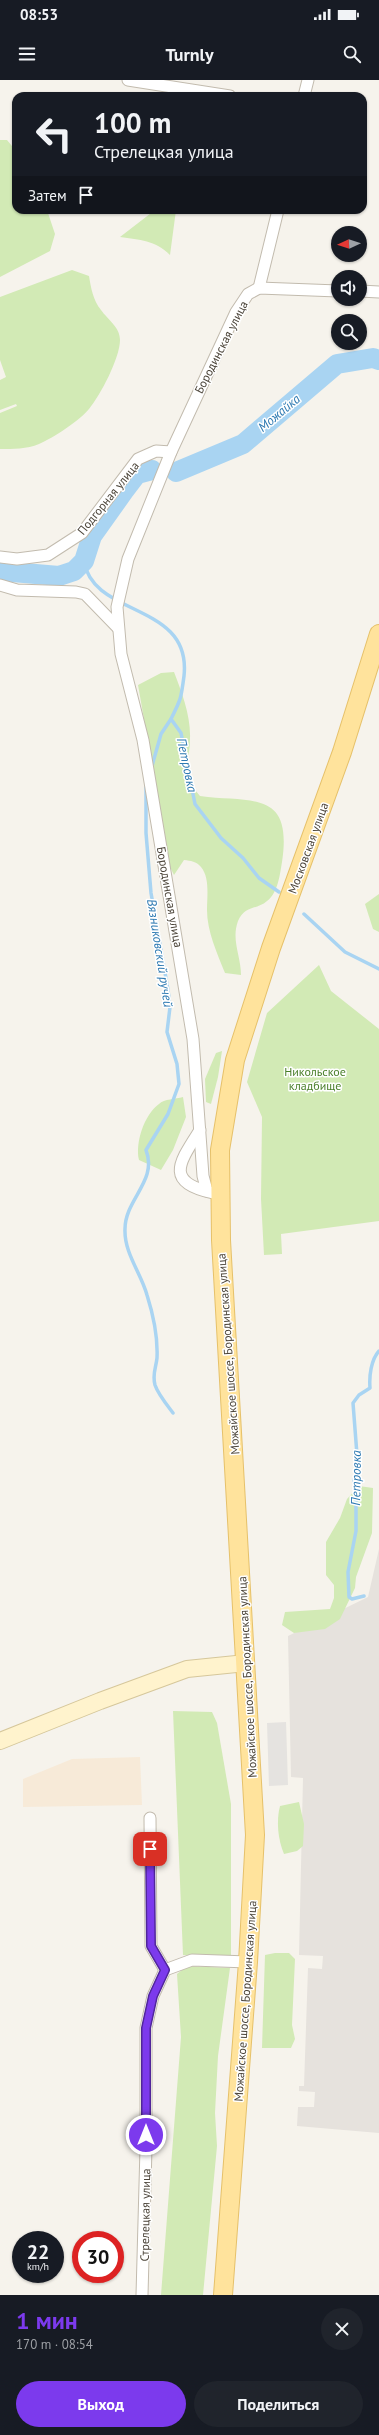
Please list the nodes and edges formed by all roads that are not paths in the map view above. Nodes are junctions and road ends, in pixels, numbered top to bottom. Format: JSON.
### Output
{"nodes":[{"id":1,"x":128,"y":80,"type":"edge"},
{"id":2,"x":308,"y":80,"type":"edge"},
{"id":3,"x":204,"y":92,"type":"edge"},
{"id":4,"x":305,"y":92,"type":"edge"},
{"id":5,"x":277,"y":214,"type":"edge"},
{"id":6,"x":259,"y":288,"type":"junction"},
{"id":7,"x":331,"y":290,"type":"edge"},
{"id":8,"x":367,"y":291,"type":"edge"},
{"id":9,"x":379,"y":292,"type":"edge"},
{"id":10,"x":171,"y":452,"type":"junction"},
{"id":11,"x":0,"y":557,"type":"edge"},
{"id":12,"x":0,"y":586,"type":"edge"},
{"id":13,"x":118,"y":628,"type":"junction"},
{"id":14,"x":379,"y":634,"type":"edge"},
{"id":15,"x":235,"y":1060,"type":"joint"},
{"id":16,"x":200,"y":1130,"type":"junction"},
{"id":17,"x":213,"y":1192,"type":"junction"},
{"id":18,"x":246,"y":1663,"type":"junction"},
{"id":19,"x":0,"y":1741,"type":"edge"},
{"id":20,"x":150,"y":1818,"type":"dead end"},
{"id":21,"x":248,"y":1962,"type":"junction"},
{"id":22,"x":165,"y":1970,"type":"junction"},
{"id":23,"x":142,"y":2295,"type":"edge"},
{"id":24,"x":223,"y":2295,"type":"edge"}],
"edges":[{"from":1,"to":3,"type":"street"},
{"from":2,"to":4,"type":"street"},
{"from":5,"to":6,"type":"street"},
{"from":6,"to":7,"type":"street"},
{"from":6,"to":10,"type":"street","name":"Бородинская улица"},
{"from":8,"to":9,"type":"street"},
{"from":10,"to":11,"type":"street","name":"Подгорная улица"},
{"from":10,"to":13,"type":"street","name":"Бородинская улица"},
{"from":12,"to":13,"type":"street"},
{"from":13,"to":16,"type":"street","name":"Бородинская улица"},
{"from":14,"to":15,"type":"main road","name":"Московская улица"},
{"from":15,"to":17,"type":"main road","name":"Можайское шоссе, Бородинская улица"},
{"from":16,"to":17,"type":"street","name":"Бородинская улица"},
{"from":16,"to":17,"type":"street"},
{"from":17,"to":18,"type":"main road","name":"Можайское шоссе, Бородинская улица"},
{"from":18,"to":19,"type":"street"},
{"from":18,"to":21,"type":"main road","name":"Можайское шоссе, Бородинская улица"},
{"from":20,"to":22,"type":"street"},
{"from":21,"to":22,"type":"street"},
{"from":21,"to":24,"type":"main road","name":"Можайское шоссе, Бородинская улица"},
{"from":22,"to":23,"type":"street","name":"Стрелецкая улица"}]}
